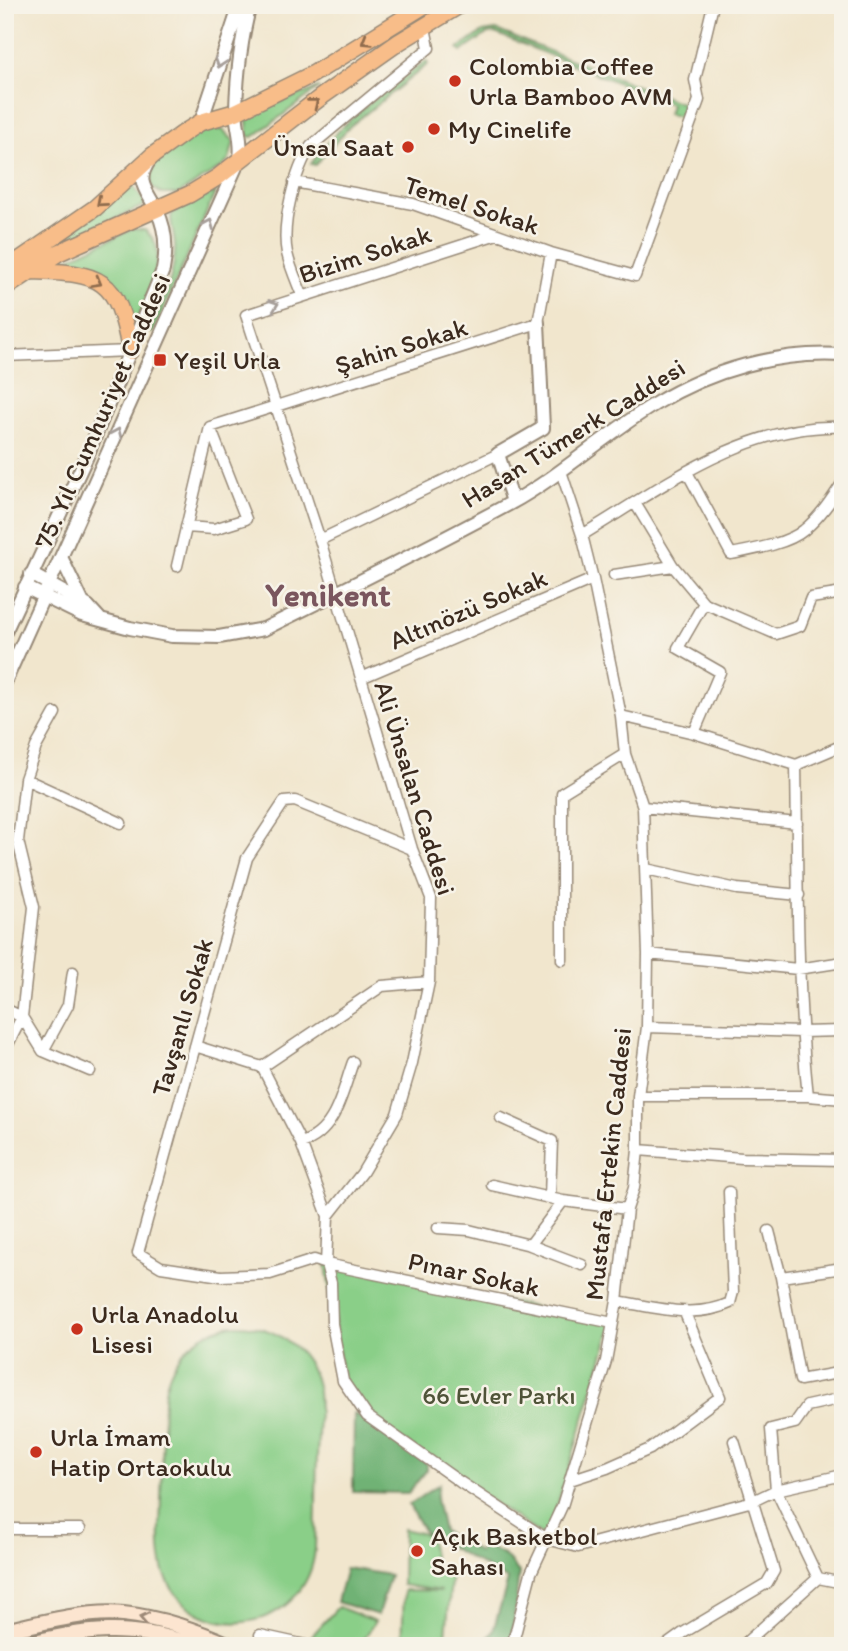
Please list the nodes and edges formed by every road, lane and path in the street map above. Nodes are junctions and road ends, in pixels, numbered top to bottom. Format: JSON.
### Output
{"nodes":[{"id":1,"x":240,"y":5,"type":"edge"},
{"id":2,"x":250,"y":5,"type":"edge"},
{"id":3,"x":425,"y":5,"type":"edge"},
{"id":4,"x":460,"y":5,"type":"edge"},
{"id":5,"x":713,"y":5,"type":"edge"},
{"id":6,"x":425,"y":27,"type":"junction"},
{"id":7,"x":238,"y":83,"type":"junction"},
{"id":8,"x":268,"y":96,"type":"junction"},
{"id":9,"x":236,"y":112,"type":"junction"},
{"id":10,"x":201,"y":122,"type":"junction"},
{"id":11,"x":152,"y":156,"type":"junction"},
{"id":12,"x":240,"y":158,"type":"junction"},
{"id":13,"x":294,"y":182,"type":"junction"},
{"id":14,"x":157,"y":209,"type":"junction"},
{"id":15,"x":497,"y":234,"type":"junction"},
{"id":16,"x":551,"y":253,"type":"junction"},
{"id":17,"x":5,"y":270,"type":"edge"},
{"id":18,"x":31,"y":271,"type":"junction"},
{"id":19,"x":5,"y":288,"type":"edge"},
{"id":20,"x":302,"y":295,"type":"junction"},
{"id":21,"x":246,"y":315,"type":"joint"},
{"id":22,"x":538,"y":323,"type":"junction"},
{"id":23,"x":130,"y":351,"type":"junction"},
{"id":24,"x":843,"y":355,"type":"edge"},
{"id":25,"x":5,"y":356,"type":"edge"},
{"id":26,"x":277,"y":406,"type":"junction"},
{"id":27,"x":210,"y":427,"type":"junction"},
{"id":28,"x":843,"y":427,"type":"edge"},
{"id":29,"x":498,"y":454,"type":"junction"},
{"id":30,"x":561,"y":471,"type":"junction"},
{"id":31,"x":687,"y":472,"type":"junction"},
{"id":32,"x":843,"y":482,"type":"edge"},
{"id":33,"x":513,"y":502,"type":"junction"},
{"id":34,"x":635,"y":503,"type":"junction"},
{"id":35,"x":186,"y":527,"type":"junction"},
{"id":36,"x":582,"y":535,"type":"junction"},
{"id":37,"x":320,"y":540,"type":"junction"},
{"id":38,"x":61,"y":557,"type":"junction"},
{"id":39,"x":177,"y":566,"type":"dead end"},
{"id":40,"x":673,"y":566,"type":"junction"},
{"id":41,"x":31,"y":574,"type":"junction"},
{"id":42,"x":614,"y":575,"type":"dead end"},
{"id":43,"x":593,"y":579,"type":"junction"},
{"id":44,"x":25,"y":587,"type":"junction"},
{"id":45,"x":47,"y":590,"type":"junction"},
{"id":46,"x":335,"y":593,"type":"junction"},
{"id":47,"x":843,"y":593,"type":"edge"},
{"id":48,"x":83,"y":603,"type":"junction"},
{"id":49,"x":704,"y":603,"type":"junction"},
{"id":50,"x":100,"y":618,"type":"junction"},
{"id":51,"x":5,"y":632,"type":"edge"},
{"id":52,"x":361,"y":678,"type":"junction"},
{"id":53,"x":5,"y":682,"type":"edge"},
{"id":54,"x":55,"y":713,"type":"dead end"},
{"id":55,"x":621,"y":716,"type":"junction"},
{"id":56,"x":694,"y":733,"type":"junction"},
{"id":57,"x":843,"y":745,"type":"edge"},
{"id":58,"x":625,"y":754,"type":"junction"},
{"id":59,"x":796,"y":765,"type":"junction"},
{"id":60,"x":25,"y":779,"type":"junction"},
{"id":61,"x":643,"y":807,"type":"junction"},
{"id":62,"x":121,"y":823,"type":"dead end"},
{"id":63,"x":797,"y":823,"type":"junction"},
{"id":64,"x":412,"y":849,"type":"junction"},
{"id":65,"x":646,"y":869,"type":"junction"},
{"id":66,"x":799,"y":895,"type":"junction"},
{"id":67,"x":648,"y":954,"type":"junction"},
{"id":68,"x":562,"y":960,"type":"dead end"},
{"id":69,"x":843,"y":962,"type":"edge"},
{"id":70,"x":798,"y":969,"type":"junction"},
{"id":71,"x":73,"y":972,"type":"dead end"},
{"id":72,"x":429,"y":982,"type":"junction"},
{"id":73,"x":5,"y":1009,"type":"edge"},
{"id":74,"x":22,"y":1017,"type":"junction"},
{"id":75,"x":647,"y":1027,"type":"junction"},
{"id":76,"x":843,"y":1031,"type":"edge"},
{"id":77,"x":801,"y":1032,"type":"junction"},
{"id":78,"x":195,"y":1046,"type":"junction"},
{"id":79,"x":5,"y":1050,"type":"edge"},
{"id":80,"x":43,"y":1051,"type":"junction"},
{"id":81,"x":353,"y":1062,"type":"dead end"},
{"id":82,"x":262,"y":1067,"type":"junction"},
{"id":83,"x":90,"y":1071,"type":"dead end"},
{"id":84,"x":638,"y":1096,"type":"junction"},
{"id":85,"x":808,"y":1096,"type":"junction"},
{"id":86,"x":843,"y":1099,"type":"edge"},
{"id":87,"x":501,"y":1118,"type":"dead end"},
{"id":88,"x":301,"y":1143,"type":"junction"},
{"id":89,"x":638,"y":1150,"type":"junction"},
{"id":90,"x":843,"y":1160,"type":"edge"},
{"id":91,"x":492,"y":1185,"type":"dead end"},
{"id":92,"x":729,"y":1192,"type":"dead end"},
{"id":93,"x":550,"y":1196,"type":"junction"},
{"id":94,"x":563,"y":1201,"type":"junction"},
{"id":95,"x":627,"y":1209,"type":"junction"},
{"id":96,"x":328,"y":1216,"type":"junction"},
{"id":97,"x":438,"y":1228,"type":"dead end"},
{"id":98,"x":769,"y":1231,"type":"dead end"},
{"id":99,"x":530,"y":1245,"type":"junction"},
{"id":100,"x":326,"y":1264,"type":"junction"},
{"id":101,"x":582,"y":1265,"type":"dead end"},
{"id":102,"x":161,"y":1267,"type":"joint"},
{"id":103,"x":843,"y":1268,"type":"edge"},
{"id":104,"x":781,"y":1277,"type":"junction"},
{"id":105,"x":617,"y":1301,"type":"junction"},
{"id":106,"x":685,"y":1313,"type":"junction"},
{"id":107,"x":613,"y":1324,"type":"junction"},
{"id":108,"x":843,"y":1372,"type":"edge"},
{"id":109,"x":843,"y":1398,"type":"edge"},
{"id":110,"x":734,"y":1441,"type":"dead end"},
{"id":111,"x":843,"y":1475,"type":"edge"},
{"id":112,"x":570,"y":1480,"type":"junction"},
{"id":113,"x":776,"y":1490,"type":"junction"},
{"id":114,"x":753,"y":1501,"type":"junction"},
{"id":115,"x":5,"y":1529,"type":"edge"},
{"id":116,"x":80,"y":1529,"type":"dead end"},
{"id":117,"x":547,"y":1539,"type":"junction"},
{"id":118,"x":818,"y":1578,"type":"junction"},
{"id":119,"x":843,"y":1584,"type":"edge"},
{"id":120,"x":5,"y":1631,"type":"edge"},
{"id":121,"x":260,"y":1635,"type":"dead end"},
{"id":122,"x":85,"y":1639,"type":"edge"},
{"id":123,"x":19,"y":1646,"type":"edge"},
{"id":124,"x":196,"y":1646,"type":"edge"},
{"id":125,"x":232,"y":1646,"type":"edge"},
{"id":126,"x":310,"y":1646,"type":"edge"},
{"id":127,"x":512,"y":1646,"type":"edge"},
{"id":128,"x":665,"y":1646,"type":"edge"},
{"id":129,"x":742,"y":1646,"type":"edge"}],
"edges":[{"from":1,"to":10,"type":"street","one_way":true},
{"from":2,"to":7,"type":"street"},
{"from":3,"to":8,"type":"highway","one_way":true},
{"from":4,"to":6,"type":"highway"},
{"from":5,"to":16,"type":"street","name":"Temel Sokak"},
{"from":12,"to":6,"type":"highway","one_way":true},
{"from":6,"to":13,"type":"street"},
{"from":7,"to":8,"type":"street"},
{"from":7,"to":9,"type":"street"},
{"from":8,"to":9,"type":"highway"},
{"from":9,"to":10,"type":"highway"},
{"from":9,"to":12,"type":"street"},
{"from":10,"to":11,"type":"highway"},
{"from":11,"to":14,"type":"street","name":"75. Yıl Cumhuriyet Caddesi"},
{"from":11,"to":17,"type":"highway","one_way":true},
{"from":12,"to":14,"type":"highway"},
{"from":38,"to":12,"type":"street","name":"75. Yıl Cumhuriyet Caddesi","one_way":true},
{"from":13,"to":15,"type":"street","name":"Temel Sokak"},
{"from":13,"to":20,"type":"street"},
{"from":14,"to":18,"type":"highway"},
{"from":14,"to":23,"type":"street","name":"75. Yıl Cumhuriyet Caddesi"},
{"from":15,"to":16,"type":"street","name":"Temel Sokak"},
{"from":15,"to":20,"type":"street","name":"Bizim Sokak"},
{"from":16,"to":22,"type":"street"},
{"from":18,"to":19,"type":"highway"},
{"from":18,"to":23,"type":"highway","one_way":true},
{"from":21,"to":20,"type":"street","name":"Bizim Sokak","one_way":true},
{"from":21,"to":26,"type":"street","name":"Ali Ünsalan Caddesi"},
{"from":22,"to":26,"type":"street","name":"Şahin Sokak"},
{"from":22,"to":29,"type":"street"},
{"from":23,"to":25,"type":"street"},
{"from":23,"to":41,"type":"street","name":"75. Yıl Cumhuriyet Caddesi"},
{"from":24,"to":30,"type":"street","name":"Hasan Tümerk Caddesi"},
{"from":26,"to":27,"type":"street","name":"Şahin Sokak"},
{"from":26,"to":37,"type":"street","name":"Ali Ünsalan Caddesi"},
{"from":27,"to":35,"type":"street"},
{"from":27,"to":35,"type":"street"},
{"from":28,"to":31,"type":"street"},
{"from":29,"to":33,"type":"street"},
{"from":29,"to":37,"type":"street"},
{"from":30,"to":33,"type":"street","name":"Hasan Tümerk Caddesi"},
{"from":30,"to":36,"type":"street","name":"Mustafa Ertekin Caddesi"},
{"from":31,"to":32,"type":"street"},
{"from":31,"to":34,"type":"street"},
{"from":33,"to":46,"type":"street","name":"Hasan Tümerk Caddesi"},
{"from":34,"to":36,"type":"street"},
{"from":34,"to":40,"type":"street"},
{"from":35,"to":39,"type":"street"},
{"from":36,"to":43,"type":"street","name":"Mustafa Ertekin Caddesi"},
{"from":37,"to":46,"type":"street","name":"Ali Ünsalan Caddesi"},
{"from":38,"to":45,"type":"street","name":"75. Yıl Cumhuriyet Caddesi"},
{"from":38,"to":48,"type":"street"},
{"from":40,"to":42,"type":"street"},
{"from":40,"to":49,"type":"street"},
{"from":41,"to":44,"type":"street","name":"75. Yıl Cumhuriyet Caddesi"},
{"from":41,"to":45,"type":"street"},
{"from":43,"to":52,"type":"street","name":"Altınözü Sokak"},
{"from":43,"to":55,"type":"street","name":"Mustafa Ertekin Caddesi"},
{"from":44,"to":45,"type":"street"},
{"from":44,"to":51,"type":"street","name":"75. Yıl Cumhuriyet Caddesi"},
{"from":45,"to":48,"type":"street"},
{"from":45,"to":50,"type":"street","name":"Hasan Tümerk Caddesi"},
{"from":45,"to":53,"type":"street","name":"75. Yıl Cumhuriyet Caddesi"},
{"from":46,"to":50,"type":"street","name":"Hasan Tümerk Caddesi"},
{"from":46,"to":52,"type":"street","name":"Ali Ünsalan Caddesi"},
{"from":47,"to":49,"type":"street"},
{"from":48,"to":50,"type":"street"},
{"from":49,"to":56,"type":"street"},
{"from":52,"to":64,"type":"street","name":"Ali Ünsalan Caddesi"},
{"from":54,"to":60,"type":"street"},
{"from":55,"to":56,"type":"street"},
{"from":55,"to":58,"type":"street","name":"Mustafa Ertekin Caddesi"},
{"from":56,"to":59,"type":"street"},
{"from":57,"to":59,"type":"street"},
{"from":58,"to":61,"type":"street","name":"Mustafa Ertekin Caddesi"},
{"from":58,"to":68,"type":"street"},
{"from":59,"to":63,"type":"street"},
{"from":60,"to":62,"type":"street"},
{"from":60,"to":74,"type":"street"},
{"from":61,"to":63,"type":"street"},
{"from":61,"to":65,"type":"street","name":"Mustafa Ertekin Caddesi"},
{"from":63,"to":66,"type":"street"},
{"from":64,"to":72,"type":"street","name":"Ali Ünsalan Caddesi"},
{"from":64,"to":78,"type":"street","name":"Tavşanlı Sokak"},
{"from":65,"to":66,"type":"street"},
{"from":65,"to":67,"type":"street","name":"Mustafa Ertekin Caddesi"},
{"from":66,"to":70,"type":"street"},
{"from":67,"to":70,"type":"street"},
{"from":67,"to":75,"type":"street","name":"Mustafa Ertekin Caddesi"},
{"from":69,"to":70,"type":"street"},
{"from":70,"to":77,"type":"street"},
{"from":71,"to":80,"type":"street"},
{"from":72,"to":82,"type":"street"},
{"from":72,"to":96,"type":"street","name":"Ali Ünsalan Caddesi"},
{"from":73,"to":74,"type":"street"},
{"from":74,"to":79,"type":"street"},
{"from":74,"to":80,"type":"street"},
{"from":75,"to":77,"type":"street"},
{"from":75,"to":84,"type":"street","name":"Mustafa Ertekin Caddesi"},
{"from":76,"to":77,"type":"street"},
{"from":77,"to":85,"type":"street"},
{"from":78,"to":82,"type":"street"},
{"from":78,"to":102,"type":"street","name":"Tavşanlı Sokak"},
{"from":80,"to":83,"type":"street"},
{"from":81,"to":88,"type":"street"},
{"from":82,"to":88,"type":"street"},
{"from":84,"to":85,"type":"street"},
{"from":84,"to":89,"type":"street","name":"Mustafa Ertekin Caddesi"},
{"from":85,"to":86,"type":"street"},
{"from":87,"to":93,"type":"street"},
{"from":88,"to":96,"type":"street"},
{"from":89,"to":90,"type":"street"},
{"from":89,"to":95,"type":"street","name":"Mustafa Ertekin Caddesi"},
{"from":91,"to":93,"type":"street"},
{"from":92,"to":106,"type":"street"},
{"from":93,"to":94,"type":"street"},
{"from":94,"to":95,"type":"street"},
{"from":94,"to":99,"type":"street"},
{"from":95,"to":105,"type":"street","name":"Mustafa Ertekin Caddesi"},
{"from":96,"to":100,"type":"street"},
{"from":97,"to":99,"type":"street"},
{"from":98,"to":104,"type":"street"},
{"from":99,"to":101,"type":"street"},
{"from":100,"to":102,"type":"street","name":"Pınar Sokak"},
{"from":100,"to":107,"type":"street","name":"Pınar Sokak"},
{"from":100,"to":117,"type":"street"},
{"from":103,"to":104,"type":"street"},
{"from":104,"to":108,"type":"street"},
{"from":105,"to":106,"type":"street"},
{"from":105,"to":107,"type":"street","name":"Mustafa Ertekin Caddesi"},
{"from":106,"to":112,"type":"street"},
{"from":107,"to":112,"type":"street","name":"Mustafa Ertekin Caddesi"},
{"from":109,"to":113,"type":"street"},
{"from":110,"to":114,"type":"street"},
{"from":111,"to":113,"type":"street"},
{"from":112,"to":117,"type":"street","name":"Mustafa Ertekin Caddesi"},
{"from":113,"to":114,"type":"street"},
{"from":113,"to":118,"type":"street"},
{"from":114,"to":117,"type":"street"},
{"from":114,"to":128,"type":"street"},
{"from":115,"to":116,"type":"street"},
{"from":117,"to":127,"type":"street","name":"Mustafa Ertekin Caddesi"},
{"from":118,"to":119,"type":"street"},
{"from":118,"to":129,"type":"street"},
{"from":125,"to":120,"type":"main road","one_way":true},
{"from":121,"to":126,"type":"street"},
{"from":122,"to":123,"type":"main road"},
{"from":122,"to":124,"type":"main road"}]}
